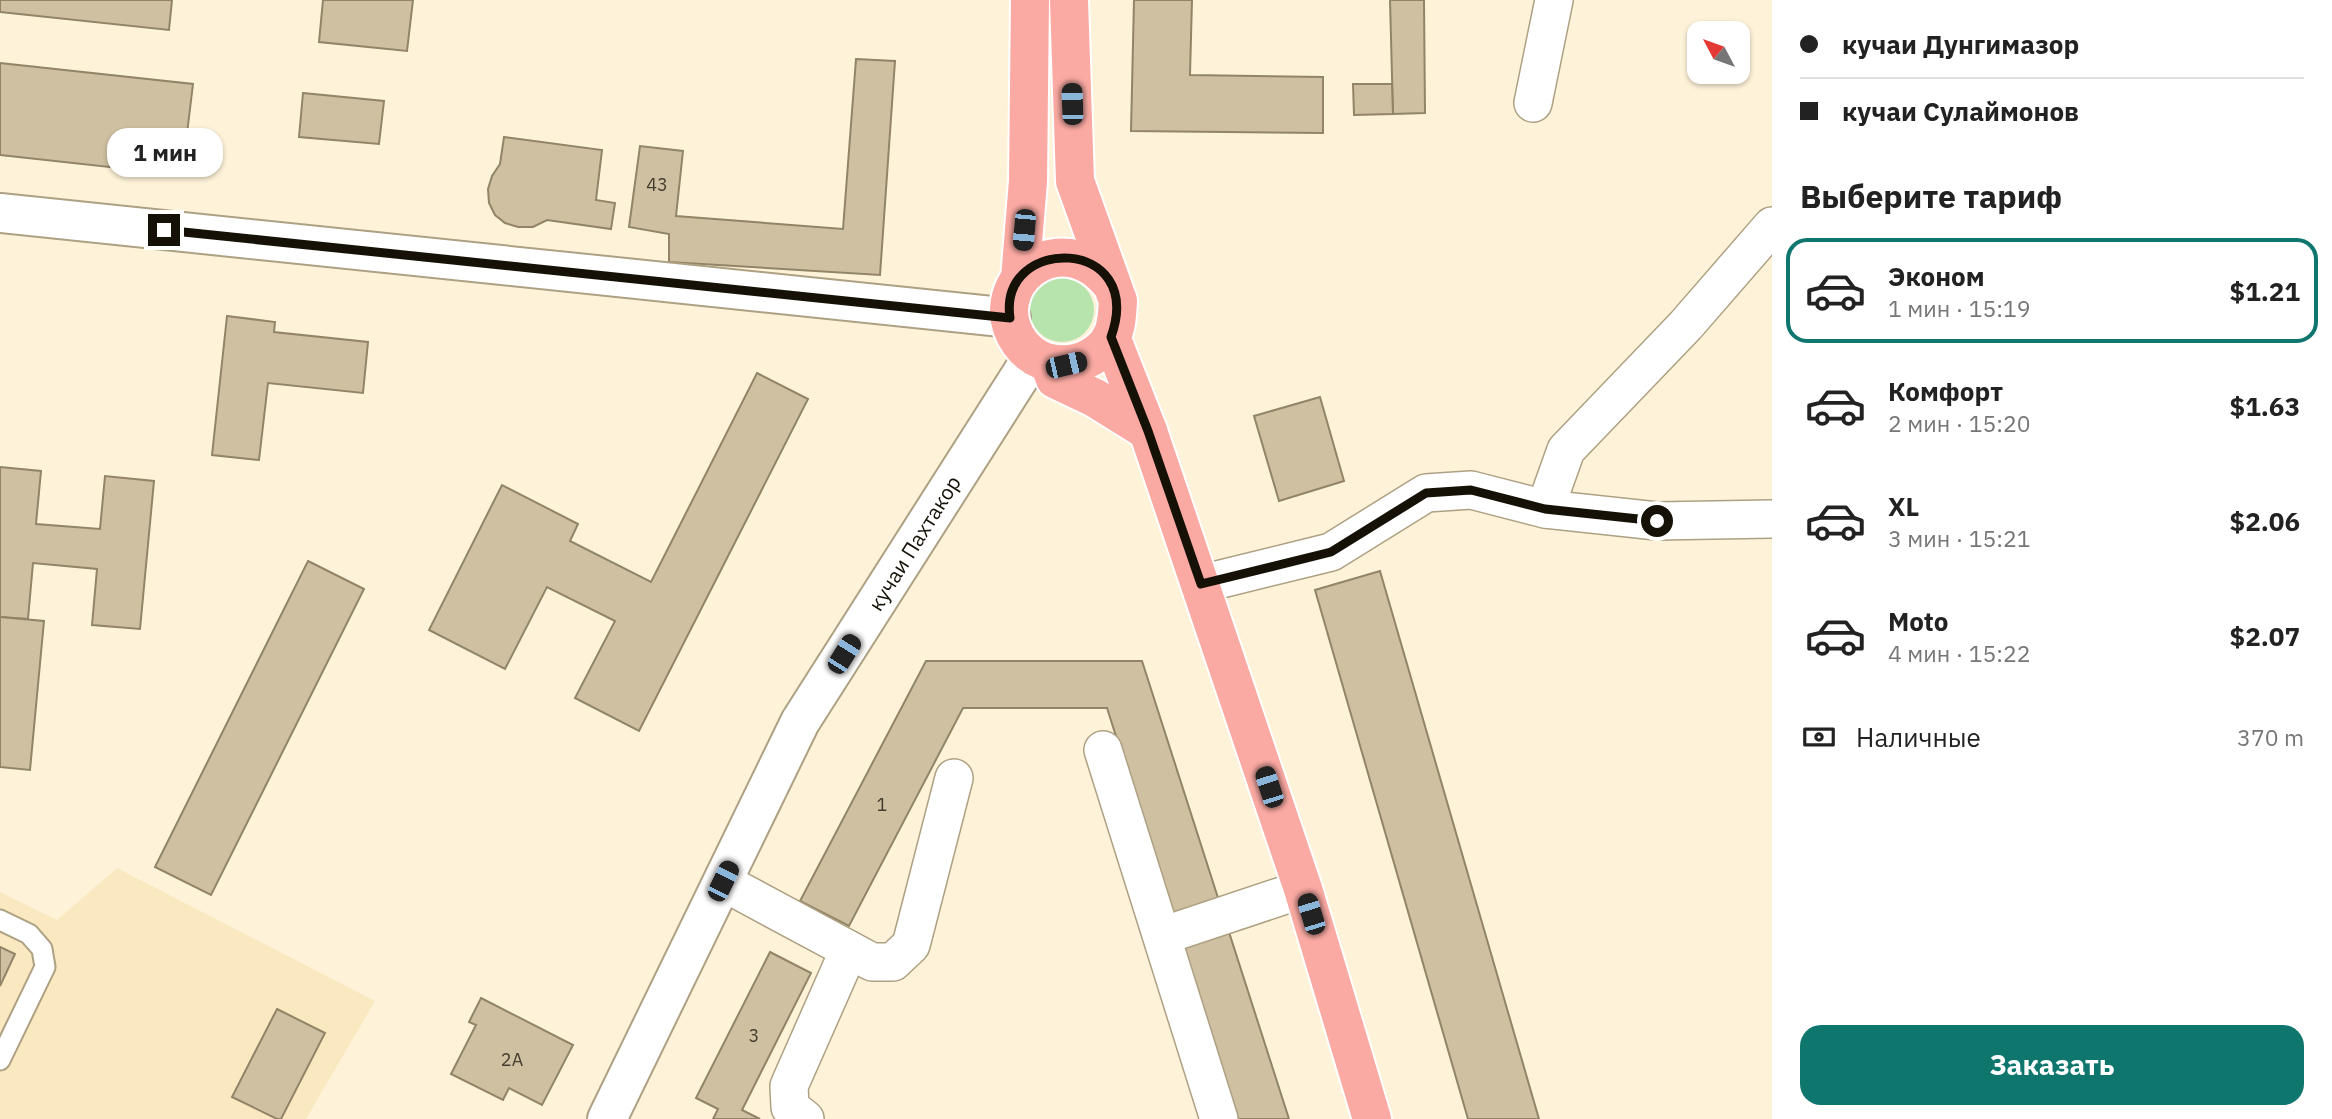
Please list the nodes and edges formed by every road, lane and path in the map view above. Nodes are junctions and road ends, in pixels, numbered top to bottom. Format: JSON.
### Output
{"nodes":[{"id":1,"x":1030,"y":0,"type":"edge"},
{"id":2,"x":1069,"y":0,"type":"edge"},
{"id":3,"x":1553,"y":0,"type":"edge"},
{"id":4,"x":1533,"y":103,"type":"dead end"},
{"id":5,"x":0,"y":213,"type":"edge"},
{"id":6,"x":1772,"y":226,"type":"edge"},
{"id":7,"x":1020,"y":279,"type":"junction"},
{"id":8,"x":1111,"y":284,"type":"junction"},
{"id":9,"x":1010,"y":318,"type":"junction"},
{"id":10,"x":1111,"y":337,"type":"junction"},
{"id":11,"x":1041,"y":359,"type":"junction"},
{"id":12,"x":1148,"y":431,"type":"junction"},
{"id":13,"x":1545,"y":509,"type":"junction"},
{"id":14,"x":1772,"y":519,"type":"edge"},
{"id":15,"x":1201,"y":584,"type":"junction"},
{"id":16,"x":1103,"y":750,"type":"dead end"},
{"id":17,"x":954,"y":778,"type":"dead end"},
{"id":18,"x":723,"y":881,"type":"junction"},
{"id":19,"x":1303,"y":889,"type":"junction"},
{"id":20,"x":0,"y":920,"type":"edge"},
{"id":21,"x":1162,"y":936,"type":"junction"},
{"id":22,"x":849,"y":950,"type":"junction"},
{"id":23,"x":0,"y":1060,"type":"edge"},
{"id":24,"x":607,"y":1119,"type":"edge"},
{"id":25,"x":806,"y":1119,"type":"edge"},
{"id":26,"x":1219,"y":1119,"type":"edge"},
{"id":27,"x":1373,"y":1119,"type":"edge"}],
"edges":[{"from":1,"to":7,"type":"main road"},
{"from":2,"to":8,"type":"main road"},
{"from":3,"to":4,"type":"street"},
{"from":5,"to":9,"type":"main road"},
{"from":6,"to":13,"type":"street"},
{"from":7,"to":8,"type":"main road"},
{"from":7,"to":9,"type":"main road"},
{"from":8,"to":10,"type":"main road"},
{"from":9,"to":11,"type":"main road"},
{"from":10,"to":11,"type":"main road"},
{"from":10,"to":12,"type":"main road"},
{"from":11,"to":12,"type":"main road"},
{"from":11,"to":18,"type":"main road","name":"кучаи Пахтакор"},
{"from":12,"to":15,"type":"main road"},
{"from":13,"to":14,"type":"street"},
{"from":13,"to":15,"type":"street"},
{"from":15,"to":19,"type":"main road"},
{"from":16,"to":21,"type":"street"},
{"from":17,"to":22,"type":"street"},
{"from":18,"to":22,"type":"street"},
{"from":18,"to":24,"type":"main road","name":"кучаи Пахтакор"},
{"from":19,"to":21,"type":"street"},
{"from":19,"to":27,"type":"main road"},
{"from":20,"to":23,"type":"lane"},
{"from":21,"to":26,"type":"street"},
{"from":22,"to":25,"type":"street"}]}
